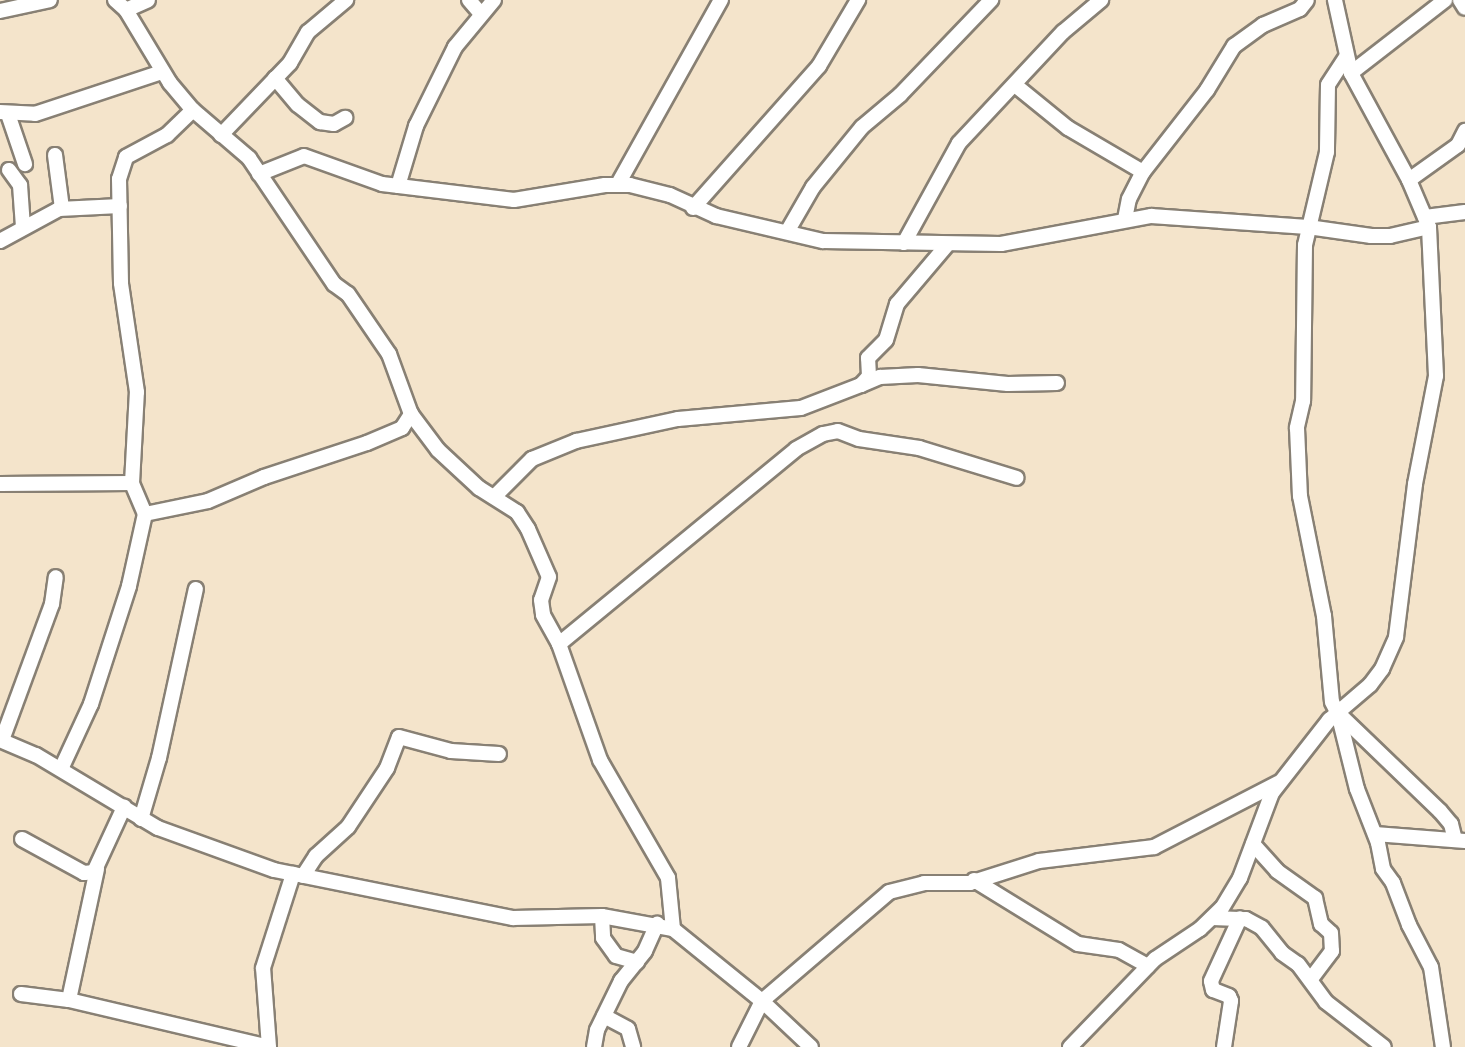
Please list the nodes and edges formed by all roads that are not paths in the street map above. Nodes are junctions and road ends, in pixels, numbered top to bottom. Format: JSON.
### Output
{"nodes":[{"id":1,"x":50,"y":0,"type":"edge"},
{"id":2,"x":115,"y":0,"type":"edge"},
{"id":3,"x":148,"y":0,"type":"edge"},
{"id":4,"x":346,"y":0,"type":"edge"},
{"id":5,"x":469,"y":0,"type":"edge"},
{"id":6,"x":494,"y":0,"type":"edge"},
{"id":7,"x":721,"y":0,"type":"edge"},
{"id":8,"x":858,"y":0,"type":"edge"},
{"id":9,"x":991,"y":0,"type":"edge"},
{"id":10,"x":1101,"y":0,"type":"edge"},
{"id":11,"x":1307,"y":0,"type":"edge"},
{"id":12,"x":1335,"y":0,"type":"edge"},
{"id":13,"x":1444,"y":0,"type":"edge"},
{"id":14,"x":1460,"y":0,"type":"edge"},
{"id":15,"x":1,"y":7,"type":"edge"},
{"id":16,"x":1465,"y":8,"type":"edge"},
{"id":17,"x":126,"y":10,"type":"junction"},
{"id":18,"x":481,"y":14,"type":"junction"},
{"id":19,"x":1346,"y":57,"type":"junction"},
{"id":20,"x":162,"y":72,"type":"junction"},
{"id":21,"x":1351,"y":73,"type":"junction"},
{"id":22,"x":275,"y":78,"type":"junction"},
{"id":23,"x":1015,"y":85,"type":"junction"},
{"id":24,"x":193,"y":110,"type":"junction"},
{"id":25,"x":4,"y":113,"type":"edge"},
{"id":26,"x":345,"y":118,"type":"dead end"},
{"id":27,"x":1465,"y":132,"type":"edge"},
{"id":28,"x":221,"y":135,"type":"junction"},
{"id":29,"x":55,"y":155,"type":"dead end"},
{"id":30,"x":25,"y":164,"type":"dead end"},
{"id":31,"x":9,"y":170,"type":"dead end"},
{"id":32,"x":1143,"y":172,"type":"junction"},
{"id":33,"x":259,"y":174,"type":"junction"},
{"id":34,"x":1409,"y":180,"type":"junction"},
{"id":35,"x":618,"y":184,"type":"junction"},
{"id":36,"x":398,"y":186,"type":"junction"},
{"id":37,"x":120,"y":206,"type":"junction"},
{"id":38,"x":62,"y":208,"type":"junction"},
{"id":39,"x":693,"y":208,"type":"junction"},
{"id":40,"x":1465,"y":212,"type":"edge"},
{"id":41,"x":1125,"y":219,"type":"junction"},
{"id":42,"x":1427,"y":222,"type":"junction"},
{"id":43,"x":23,"y":226,"type":"junction"},
{"id":44,"x":1308,"y":227,"type":"junction"},
{"id":45,"x":787,"y":232,"type":"junction"},
{"id":46,"x":0,"y":241,"type":"edge"},
{"id":47,"x":904,"y":243,"type":"junction"},
{"id":48,"x":947,"y":245,"type":"junction"},
{"id":49,"x":1057,"y":383,"type":"dead end"},
{"id":50,"x":861,"y":386,"type":"junction"},
{"id":51,"x":411,"y":414,"type":"junction"},
{"id":52,"x":1017,"y":478,"type":"dead end"},
{"id":53,"x":132,"y":483,"type":"junction"},
{"id":54,"x":0,"y":484,"type":"edge"},
{"id":55,"x":494,"y":497,"type":"junction"},
{"id":56,"x":145,"y":514,"type":"junction"},
{"id":57,"x":56,"y":577,"type":"dead end"},
{"id":58,"x":196,"y":589,"type":"dead end"},
{"id":59,"x":559,"y":644,"type":"junction"},
{"id":60,"x":1337,"y":712,"type":"junction"},
{"id":61,"x":1,"y":740,"type":"edge"},
{"id":62,"x":499,"y":754,"type":"dead end"},
{"id":63,"x":61,"y":769,"type":"junction"},
{"id":64,"x":1280,"y":782,"type":"junction"},
{"id":65,"x":124,"y":807,"type":"junction"},
{"id":66,"x":141,"y":819,"type":"junction"},
{"id":67,"x":1375,"y":834,"type":"junction"},
{"id":68,"x":22,"y":839,"type":"dead end"},
{"id":69,"x":1460,"y":841,"type":"edge"},
{"id":70,"x":1253,"y":844,"type":"junction"},
{"id":71,"x":97,"y":869,"type":"junction"},
{"id":72,"x":298,"y":875,"type":"junction"},
{"id":73,"x":974,"y":880,"type":"junction"},
{"id":74,"x":602,"y":916,"type":"junction"},
{"id":75,"x":1212,"y":918,"type":"junction"},
{"id":76,"x":1240,"y":918,"type":"junction"},
{"id":77,"x":657,"y":924,"type":"junction"},
{"id":78,"x":673,"y":929,"type":"junction"},
{"id":79,"x":636,"y":962,"type":"junction"},
{"id":80,"x":1148,"y":966,"type":"junction"},
{"id":81,"x":1311,"y":980,"type":"junction"},
{"id":82,"x":21,"y":994,"type":"dead end"},
{"id":83,"x":69,"y":1000,"type":"junction"},
{"id":84,"x":762,"y":1001,"type":"junction"},
{"id":85,"x":604,"y":1016,"type":"junction"},
{"id":86,"x":269,"y":1047,"type":"edge"},
{"id":87,"x":594,"y":1047,"type":"edge"},
{"id":88,"x":633,"y":1047,"type":"edge"},
{"id":89,"x":739,"y":1047,"type":"edge"},
{"id":90,"x":811,"y":1047,"type":"edge"},
{"id":91,"x":1070,"y":1047,"type":"edge"},
{"id":92,"x":1224,"y":1047,"type":"edge"},
{"id":93,"x":1384,"y":1047,"type":"edge"},
{"id":94,"x":1443,"y":1047,"type":"edge"}],
"edges":[{"from":1,"to":15,"type":"street"},
{"from":2,"to":17,"type":"street"},
{"from":3,"to":17,"type":"street"},
{"from":4,"to":22,"type":"street"},
{"from":5,"to":18,"type":"street"},
{"from":6,"to":18,"type":"street"},
{"from":7,"to":35,"type":"street"},
{"from":8,"to":39,"type":"street"},
{"from":9,"to":45,"type":"street"},
{"from":10,"to":23,"type":"street"},
{"from":11,"to":32,"type":"street"},
{"from":12,"to":19,"type":"street"},
{"from":13,"to":21,"type":"street"},
{"from":14,"to":16,"type":"street"},
{"from":17,"to":20,"type":"street"},
{"from":18,"to":36,"type":"street"},
{"from":19,"to":21,"type":"street"},
{"from":19,"to":44,"type":"street"},
{"from":20,"to":24,"type":"street"},
{"from":20,"to":25,"type":"street"},
{"from":21,"to":34,"type":"street"},
{"from":22,"to":26,"type":"street"},
{"from":22,"to":28,"type":"street"},
{"from":23,"to":32,"type":"street"},
{"from":23,"to":47,"type":"street"},
{"from":24,"to":28,"type":"street"},
{"from":24,"to":37,"type":"street"},
{"from":25,"to":30,"type":"street"},
{"from":27,"to":34,"type":"street"},
{"from":28,"to":33,"type":"street"},
{"from":29,"to":38,"type":"street"},
{"from":31,"to":43,"type":"street"},
{"from":32,"to":41,"type":"street"},
{"from":33,"to":36,"type":"street"},
{"from":33,"to":51,"type":"street"},
{"from":34,"to":42,"type":"street"},
{"from":35,"to":36,"type":"street"},
{"from":35,"to":39,"type":"street"},
{"from":37,"to":38,"type":"street"},
{"from":37,"to":53,"type":"street"},
{"from":38,"to":43,"type":"street"},
{"from":39,"to":45,"type":"street"},
{"from":40,"to":42,"type":"street"},
{"from":41,"to":44,"type":"street"},
{"from":41,"to":48,"type":"street"},
{"from":42,"to":44,"type":"street"},
{"from":42,"to":60,"type":"street"},
{"from":43,"to":46,"type":"street"},
{"from":44,"to":60,"type":"street"},
{"from":45,"to":47,"type":"street"},
{"from":47,"to":48,"type":"street"},
{"from":48,"to":50,"type":"street"},
{"from":49,"to":50,"type":"street"},
{"from":50,"to":55,"type":"street"},
{"from":51,"to":55,"type":"street"},
{"from":51,"to":56,"type":"street"},
{"from":52,"to":59,"type":"street"},
{"from":53,"to":54,"type":"street"},
{"from":53,"to":56,"type":"street"},
{"from":55,"to":59,"type":"street"},
{"from":56,"to":63,"type":"street"},
{"from":57,"to":61,"type":"street"},
{"from":58,"to":66,"type":"street"},
{"from":59,"to":78,"type":"street"},
{"from":60,"to":64,"type":"street"},
{"from":60,"to":67,"type":"street"},
{"from":60,"to":69,"type":"street"},
{"from":61,"to":63,"type":"street"},
{"from":62,"to":72,"type":"street"},
{"from":63,"to":65,"type":"street"},
{"from":64,"to":70,"type":"street"},
{"from":64,"to":73,"type":"street"},
{"from":65,"to":66,"type":"street"},
{"from":65,"to":71,"type":"street"},
{"from":66,"to":72,"type":"street"},
{"from":67,"to":69,"type":"street"},
{"from":67,"to":94,"type":"street"},
{"from":68,"to":71,"type":"street"},
{"from":70,"to":75,"type":"street"},
{"from":70,"to":81,"type":"street"},
{"from":71,"to":83,"type":"street"},
{"from":72,"to":74,"type":"street"},
{"from":72,"to":86,"type":"street"},
{"from":73,"to":80,"type":"street"},
{"from":73,"to":84,"type":"street"},
{"from":74,"to":77,"type":"street"},
{"from":74,"to":79,"type":"street"},
{"from":75,"to":76,"type":"street"},
{"from":75,"to":80,"type":"street"},
{"from":76,"to":81,"type":"street"},
{"from":76,"to":92,"type":"street"},
{"from":77,"to":78,"type":"street"},
{"from":77,"to":79,"type":"street"},
{"from":78,"to":84,"type":"street"},
{"from":79,"to":85,"type":"street"},
{"from":80,"to":91,"type":"street"},
{"from":81,"to":93,"type":"street"},
{"from":82,"to":83,"type":"street"},
{"from":83,"to":86,"type":"street"},
{"from":84,"to":89,"type":"street"},
{"from":84,"to":90,"type":"street"},
{"from":85,"to":87,"type":"street"},
{"from":85,"to":88,"type":"street"}]}
